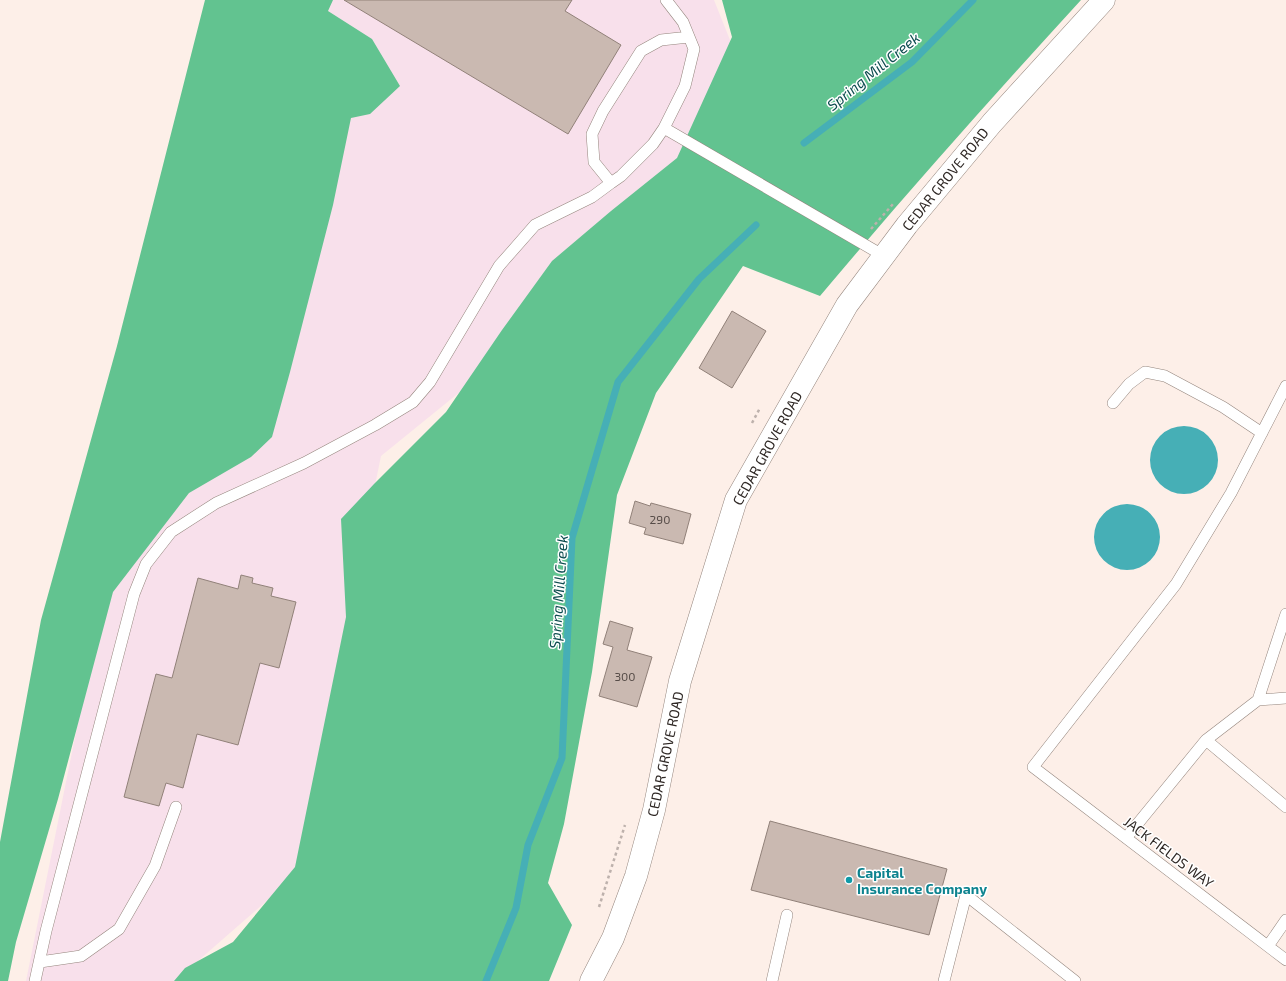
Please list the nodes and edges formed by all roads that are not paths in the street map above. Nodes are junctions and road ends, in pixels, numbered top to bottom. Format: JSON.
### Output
{"nodes":[{"id":1,"x":666,"y":0,"type":"edge"},
{"id":2,"x":1104,"y":0,"type":"edge"},
{"id":3,"x":689,"y":37,"type":"junction"},
{"id":4,"x":664,"y":128,"type":"junction"},
{"id":5,"x":611,"y":183,"type":"junction"},
{"id":6,"x":884,"y":256,"type":"junction"},
{"id":7,"x":1286,"y":386,"type":"edge"},
{"id":8,"x":1113,"y":403,"type":"dead end"},
{"id":9,"x":1262,"y":433,"type":"junction"},
{"id":10,"x":1286,"y":614,"type":"edge"},
{"id":11,"x":1286,"y":698,"type":"edge"},
{"id":12,"x":1258,"y":700,"type":"junction"},
{"id":13,"x":1206,"y":740,"type":"junction"},
{"id":14,"x":176,"y":807,"type":"dead end"},
{"id":15,"x":1286,"y":807,"type":"edge"},
{"id":16,"x":1126,"y":838,"type":"junction"},
{"id":17,"x":787,"y":915,"type":"dead end"},
{"id":18,"x":1286,"y":920,"type":"edge"},
{"id":19,"x":1268,"y":946,"type":"junction"},
{"id":20,"x":1286,"y":960,"type":"edge"},
{"id":21,"x":40,"y":962,"type":"junction"},
{"id":22,"x":35,"y":981,"type":"edge"},
{"id":23,"x":591,"y":981,"type":"edge"},
{"id":24,"x":772,"y":981,"type":"edge"},
{"id":25,"x":944,"y":981,"type":"edge"},
{"id":26,"x":1075,"y":981,"type":"edge"}],
"edges":[{"from":1,"to":3,"type":"lane"},
{"from":2,"to":6,"type":"street","name":"CEDAR GROVE ROAD"},
{"from":3,"to":4,"type":"lane"},
{"from":3,"to":5,"type":"lane"},
{"from":4,"to":5,"type":"lane"},
{"from":4,"to":6,"type":"lane"},
{"from":5,"to":21,"type":"lane"},
{"from":6,"to":23,"type":"street","name":"CEDAR GROVE ROAD"},
{"from":7,"to":9,"type":"lane"},
{"from":8,"to":9,"type":"lane"},
{"from":9,"to":16,"type":"lane","name":"JACK FIELDS WAY"},
{"from":10,"to":12,"type":"lane"},
{"from":11,"to":12,"type":"lane"},
{"from":12,"to":13,"type":"lane"},
{"from":13,"to":15,"type":"lane"},
{"from":13,"to":16,"type":"lane"},
{"from":14,"to":21,"type":"lane"},
{"from":16,"to":19,"type":"lane","name":"JACK FIELDS WAY"},
{"from":17,"to":24,"type":"lane"},
{"from":18,"to":19,"type":"lane"},
{"from":19,"to":20,"type":"lane","name":"JACK FIELDS WAY"},
{"from":21,"to":22,"type":"lane"},
{"from":25,"to":26,"type":"lane"}]}
